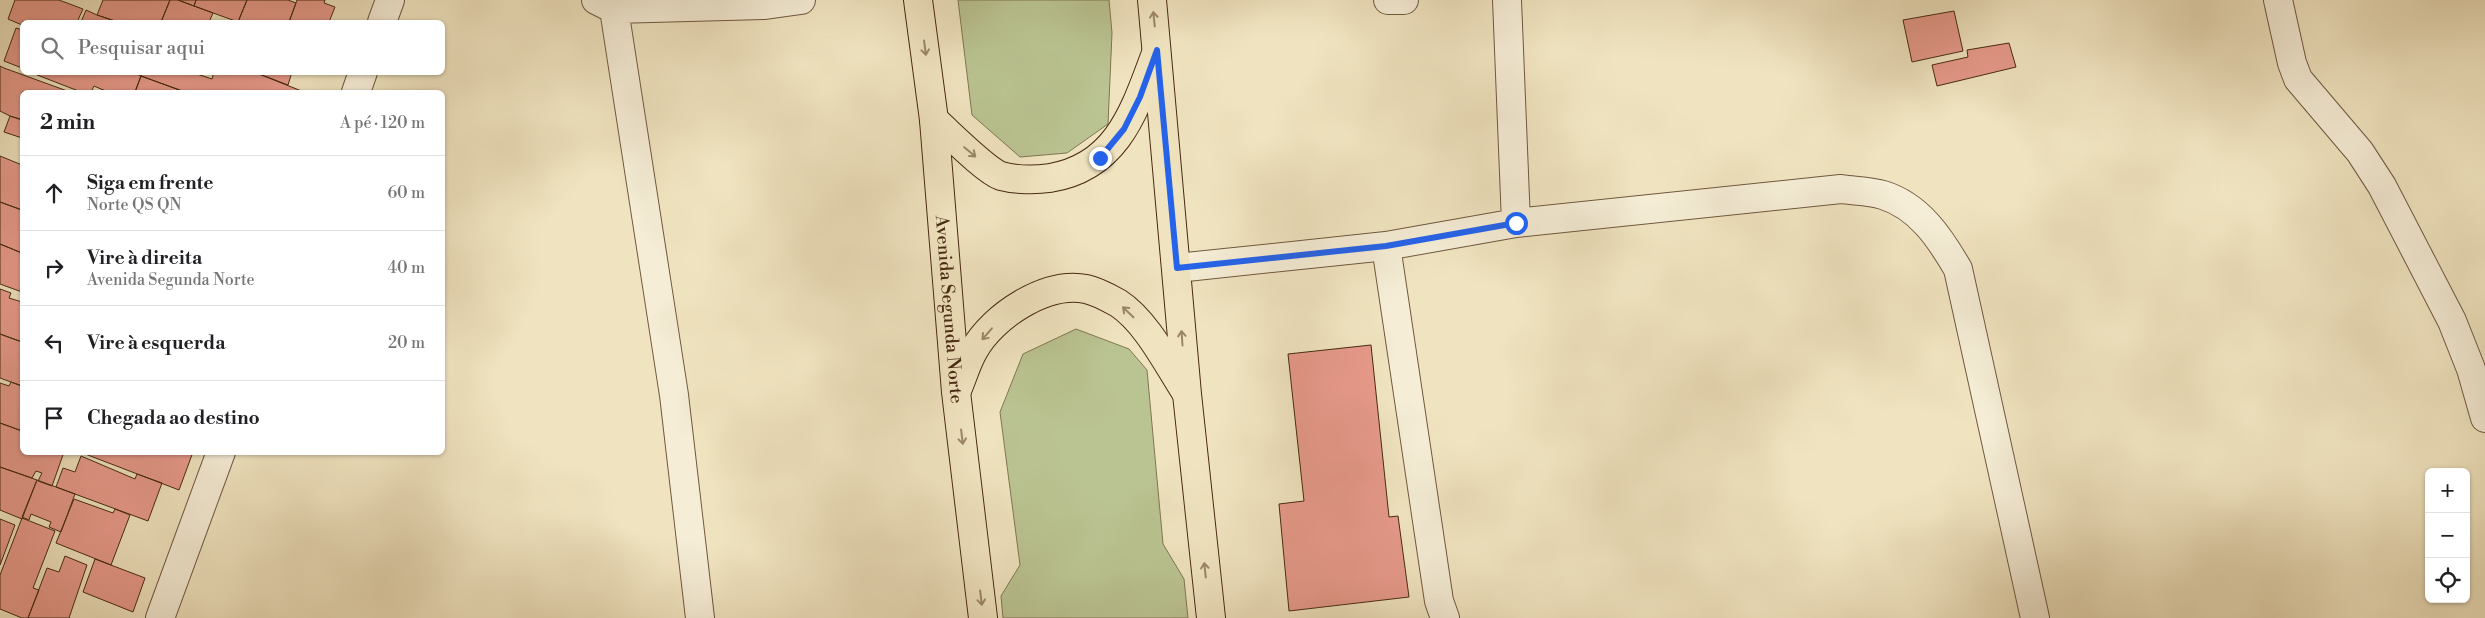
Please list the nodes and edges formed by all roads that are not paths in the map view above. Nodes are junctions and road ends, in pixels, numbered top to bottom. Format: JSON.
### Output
{"nodes":[{"id":1,"x":390,"y":0,"type":"edge"},
{"id":2,"x":801,"y":0,"type":"edge"},
{"id":3,"x":918,"y":0,"type":"edge"},
{"id":4,"x":1152,"y":0,"type":"edge"},
{"id":5,"x":1388,"y":0,"type":"edge"},
{"id":6,"x":1404,"y":0,"type":"edge"},
{"id":7,"x":1507,"y":0,"type":"edge"},
{"id":8,"x":2278,"y":0,"type":"edge"},
{"id":9,"x":605,"y":4,"type":"edge"},
{"id":10,"x":383,"y":20,"type":"edge"},
{"id":11,"x":1157,"y":50,"type":"junction"},
{"id":12,"x":362,"y":75,"type":"edge"},
{"id":13,"x":357,"y":90,"type":"edge"},
{"id":14,"x":934,"y":120,"type":"junction"},
{"id":15,"x":1516,"y":223,"type":"junction"},
{"id":16,"x":1386,"y":246,"type":"junction"},
{"id":17,"x":1177,"y":268,"type":"junction"},
{"id":18,"x":956,"y":392,"type":"junction"},
{"id":19,"x":1187,"y":394,"type":"junction"},
{"id":20,"x":2485,"y":418,"type":"edge"},
{"id":21,"x":220,"y":455,"type":"edge"},
{"id":22,"x":160,"y":618,"type":"edge"},
{"id":23,"x":700,"y":618,"type":"edge"},
{"id":24,"x":983,"y":618,"type":"edge"},
{"id":25,"x":1211,"y":618,"type":"edge"},
{"id":26,"x":1445,"y":618,"type":"edge"},
{"id":27,"x":2034,"y":618,"type":"edge"}],
"edges":[{"from":1,"to":10,"type":"street"},
{"from":2,"to":9,"type":"street"},
{"from":3,"to":14,"type":"main road","name":"Avenida Segunda Norte","one_way":true},
{"from":11,"to":4,"type":"main road","one_way":true},
{"from":5,"to":6,"type":"street"},
{"from":7,"to":15,"type":"street"},
{"from":8,"to":20,"type":"street"},
{"from":9,"to":23,"type":"street"},
{"from":14,"to":11,"type":"main road","one_way":true},
{"from":11,"to":17,"type":"main road"},
{"from":12,"to":13,"type":"street"},
{"from":14,"to":18,"type":"main road","name":"Avenida Segunda Norte"},
{"from":15,"to":16,"type":"street"},
{"from":15,"to":27,"type":"street"},
{"from":16,"to":17,"type":"street"},
{"from":16,"to":26,"type":"street"},
{"from":19,"to":17,"type":"main road","one_way":true},
{"from":19,"to":18,"type":"main road","one_way":true},
{"from":18,"to":24,"type":"main road","name":"Avenida Segunda Norte","one_way":true},
{"from":25,"to":19,"type":"main road","one_way":true},
{"from":21,"to":22,"type":"street"}]}
